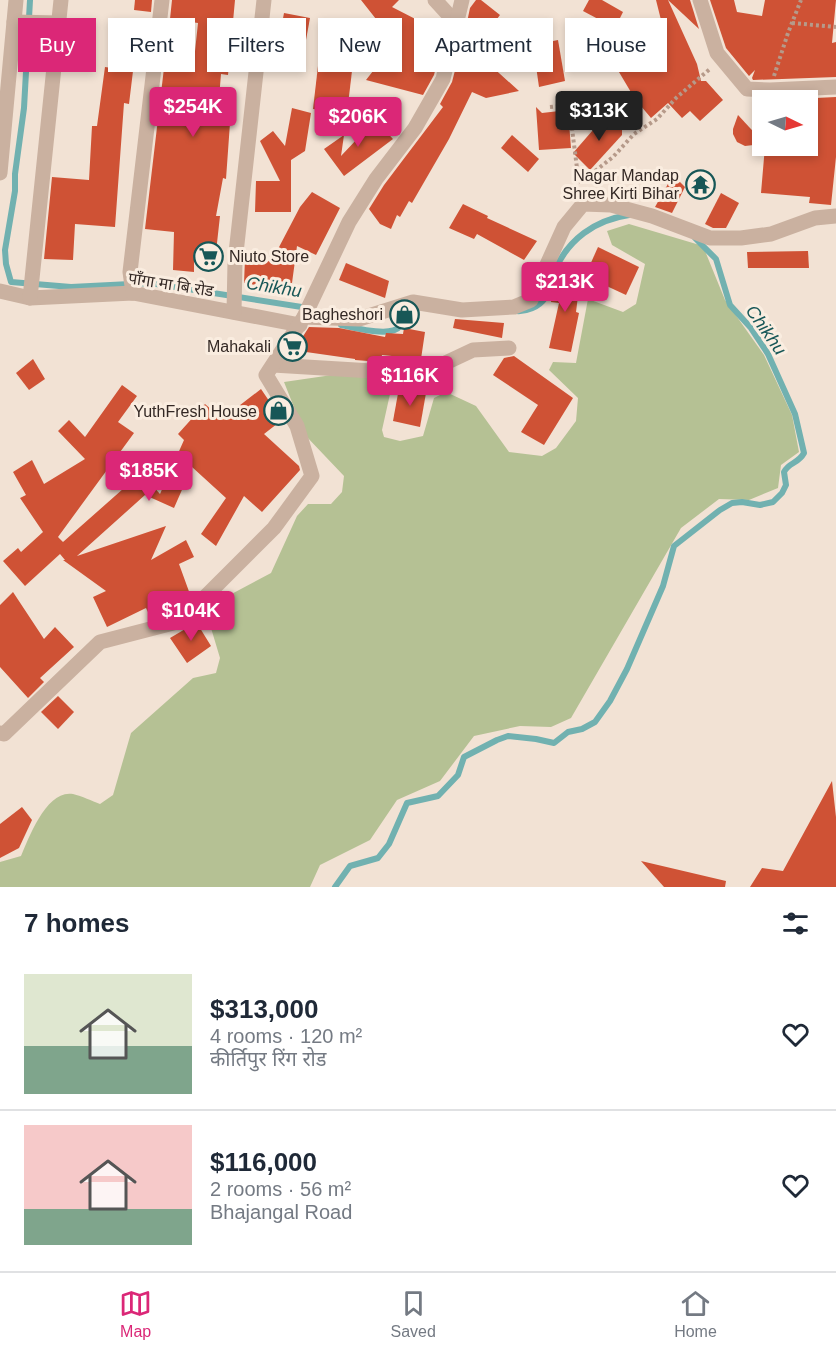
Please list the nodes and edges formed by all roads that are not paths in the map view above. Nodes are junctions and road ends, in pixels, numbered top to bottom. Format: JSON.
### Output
{"nodes":[{"id":1,"x":16,"y":0,"type":"edge"},
{"id":2,"x":62,"y":0,"type":"edge"},
{"id":3,"x":162,"y":0,"type":"edge"},
{"id":4,"x":264,"y":0,"type":"edge"},
{"id":5,"x":435,"y":0,"type":"edge"},
{"id":6,"x":462,"y":0,"type":"edge"},
{"id":7,"x":700,"y":0,"type":"edge"},
{"id":8,"x":60,"y":18,"type":"edge"},
{"id":9,"x":452,"y":18,"type":"edge"},
{"id":10,"x":458,"y":18,"type":"edge"},
{"id":11,"x":14,"y":22,"type":"junction"},
{"id":12,"x":18,"y":22,"type":"edge"},
{"id":13,"x":54,"y":72,"type":"edge"},
{"id":14,"x":444,"y":72,"type":"edge"},
{"id":15,"x":836,"y":87,"type":"edge"},
{"id":16,"x":0,"y":173,"type":"edge"},
{"id":17,"x":836,"y":216,"type":"edge"},
{"id":18,"x":0,"y":291,"type":"edge"},
{"id":19,"x":134,"y":293,"type":"junction"},
{"id":20,"x":30,"y":298,"type":"junction"},
{"id":21,"x":234,"y":312,"type":"junction"},
{"id":22,"x":302,"y":321,"type":"junction"},
{"id":23,"x":509,"y":348,"type":"dead end"},
{"id":24,"x":273,"y":365,"type":"junction"},
{"id":25,"x":0,"y":733,"type":"edge"}],
"edges":[{"from":1,"to":11,"type":"street"},
{"from":2,"to":8,"type":"street"},
{"from":3,"to":19,"type":"street"},
{"from":4,"to":21,"type":"street"},
{"from":5,"to":9,"type":"street"},
{"from":6,"to":10,"type":"street"},
{"from":7,"to":15,"type":"street"},
{"from":11,"to":12,"type":"street"},
{"from":11,"to":16,"type":"street"},
{"from":13,"to":20,"type":"street"},
{"from":14,"to":22,"type":"street"},
{"from":17,"to":22,"type":"street","name":"पाँगा मा बि रोड"},
{"from":18,"to":20,"type":"street","name":"पाँगा मा बि रोड"},
{"from":19,"to":20,"type":"street","name":"पाँगा मा बि रोड"},
{"from":19,"to":21,"type":"street","name":"पाँगा मा बि रोड"},
{"from":21,"to":22,"type":"street","name":"पाँगा मा बि रोड"},
{"from":22,"to":24,"type":"street"},
{"from":23,"to":24,"type":"street"},
{"from":24,"to":25,"type":"street"}]}
